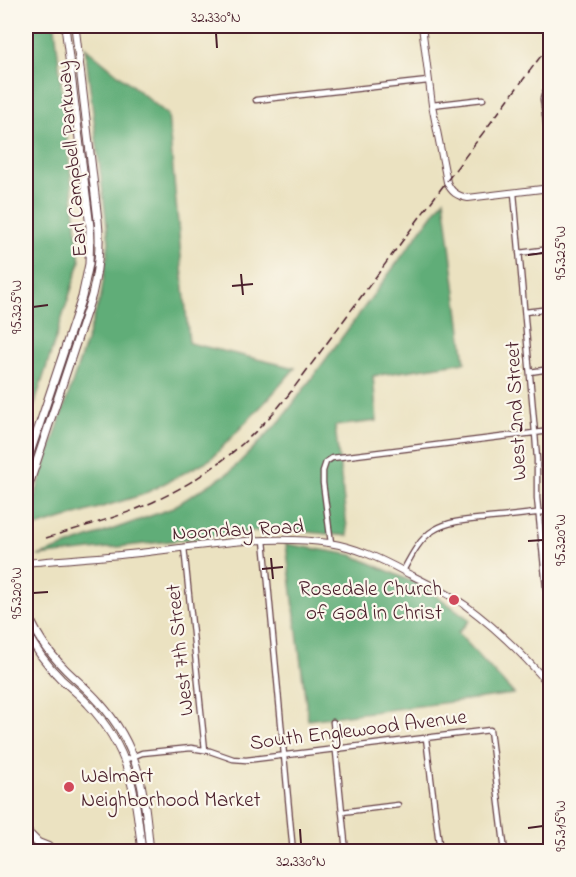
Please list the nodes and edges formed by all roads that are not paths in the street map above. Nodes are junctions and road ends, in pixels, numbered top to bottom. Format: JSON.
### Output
{"nodes":[{"id":1,"x":65,"y":26,"type":"edge"},
{"id":2,"x":75,"y":26,"type":"edge"},
{"id":3,"x":422,"y":26,"type":"edge"},
{"id":4,"x":428,"y":81,"type":"junction"},
{"id":5,"x":550,"y":89,"type":"edge"},
{"id":6,"x":483,"y":99,"type":"dead end"},
{"id":7,"x":256,"y":100,"type":"dead end"},
{"id":8,"x":432,"y":105,"type":"junction"},
{"id":9,"x":550,"y":154,"type":"edge"},
{"id":10,"x":550,"y":188,"type":"edge"},
{"id":11,"x":514,"y":193,"type":"junction"},
{"id":12,"x":90,"y":234,"type":"junction"},
{"id":13,"x":99,"y":234,"type":"junction"},
{"id":14,"x":550,"y":249,"type":"edge"},
{"id":15,"x":519,"y":253,"type":"junction"},
{"id":16,"x":550,"y":309,"type":"edge"},
{"id":17,"x":525,"y":312,"type":"junction"},
{"id":18,"x":550,"y":369,"type":"edge"},
{"id":19,"x":531,"y":372,"type":"junction"},
{"id":20,"x":550,"y":431,"type":"edge"},
{"id":21,"x":535,"y":433,"type":"junction"},
{"id":22,"x":26,"y":465,"type":"edge"},
{"id":23,"x":26,"y":494,"type":"edge"},
{"id":24,"x":550,"y":511,"type":"edge"},
{"id":25,"x":539,"y":513,"type":"junction"},
{"id":26,"x":264,"y":540,"type":"junction"},
{"id":27,"x":331,"y":543,"type":"junction"},
{"id":28,"x":184,"y":547,"type":"junction"},
{"id":29,"x":26,"y":563,"type":"edge"},
{"id":30,"x":403,"y":571,"type":"junction"},
{"id":31,"x":26,"y":608,"type":"edge"},
{"id":32,"x":550,"y":625,"type":"edge"},
{"id":33,"x":26,"y":631,"type":"edge"},
{"id":34,"x":65,"y":670,"type":"junction"},
{"id":35,"x":59,"y":677,"type":"junction"},
{"id":36,"x":550,"y":686,"type":"edge"},
{"id":37,"x":333,"y":722,"type":"dead end"},
{"id":38,"x":426,"y":738,"type":"junction"},
{"id":39,"x":335,"y":748,"type":"junction"},
{"id":40,"x":206,"y":750,"type":"junction"},
{"id":41,"x":133,"y":756,"type":"junction"},
{"id":42,"x":284,"y":756,"type":"junction"},
{"id":43,"x":124,"y":760,"type":"junction"},
{"id":44,"x":146,"y":803,"type":"junction"},
{"id":45,"x":136,"y":804,"type":"junction"},
{"id":46,"x":398,"y":805,"type":"dead end"},
{"id":47,"x":342,"y":812,"type":"junction"},
{"id":48,"x":26,"y":831,"type":"edge"},
{"id":49,"x":148,"y":831,"type":"junction"},
{"id":50,"x":140,"y":832,"type":"junction"},
{"id":51,"x":149,"y":842,"type":"junction"},
{"id":52,"x":141,"y":843,"type":"junction"},
{"id":53,"x":39,"y":847,"type":"edge"},
{"id":54,"x":53,"y":852,"type":"edge"},
{"id":55,"x":142,"y":852,"type":"edge"},
{"id":56,"x":150,"y":852,"type":"edge"},
{"id":57,"x":294,"y":852,"type":"edge"},
{"id":58,"x":346,"y":852,"type":"edge"},
{"id":59,"x":440,"y":852,"type":"edge"},
{"id":60,"x":506,"y":852,"type":"edge"}],
"edges":[{"from":1,"to":12,"type":"main road","name":"Earl Campbell Parkway"},
{"from":2,"to":13,"type":"main road","name":"Earl Campbell Parkway"},
{"from":3,"to":4,"type":"street"},
{"from":4,"to":7,"type":"street"},
{"from":4,"to":8,"type":"street"},
{"from":5,"to":9,"type":"street"},
{"from":6,"to":8,"type":"street"},
{"from":8,"to":11,"type":"street"},
{"from":10,"to":11,"type":"street"},
{"from":11,"to":15,"type":"street","name":"West 2nd Street"},
{"from":12,"to":13,"type":"main road"},
{"from":12,"to":22,"type":"main road","name":"Earl Campbell Parkway"},
{"from":13,"to":23,"type":"main road","name":"Earl Campbell Parkway"},
{"from":14,"to":15,"type":"street"},
{"from":15,"to":17,"type":"street","name":"West 2nd Street"},
{"from":16,"to":17,"type":"street"},
{"from":17,"to":19,"type":"street","name":"West 2nd Street"},
{"from":18,"to":19,"type":"street"},
{"from":19,"to":21,"type":"street","name":"West 2nd Street"},
{"from":20,"to":21,"type":"street"},
{"from":21,"to":25,"type":"street","name":"West 2nd Street"},
{"from":21,"to":27,"type":"street"},
{"from":24,"to":25,"type":"street"},
{"from":25,"to":30,"type":"street"},
{"from":25,"to":32,"type":"street","name":"West 2nd Street"},
{"from":26,"to":27,"type":"street","name":"Noonday Road"},
{"from":26,"to":28,"type":"street","name":"Noonday Road"},
{"from":26,"to":42,"type":"street"},
{"from":27,"to":30,"type":"street","name":"Noonday Road"},
{"from":28,"to":29,"type":"street","name":"Noonday Road"},
{"from":28,"to":40,"type":"street","name":"West 7th Street"},
{"from":30,"to":36,"type":"street","name":"Noonday Road"},
{"from":31,"to":34,"type":"main road"},
{"from":33,"to":35,"type":"main road"},
{"from":34,"to":35,"type":"main road"},
{"from":34,"to":41,"type":"main road"},
{"from":35,"to":43,"type":"main road"},
{"from":37,"to":39,"type":"street"},
{"from":38,"to":39,"type":"street","name":"South Englewood Avenue"},
{"from":38,"to":59,"type":"street"},
{"from":38,"to":60,"type":"street","name":"South Englewood Avenue"},
{"from":39,"to":42,"type":"street","name":"South Englewood Avenue"},
{"from":39,"to":47,"type":"street"},
{"from":40,"to":41,"type":"street","name":"South Englewood Avenue"},
{"from":40,"to":42,"type":"street","name":"South Englewood Avenue"},
{"from":41,"to":43,"type":"street","name":"South Englewood Avenue"},
{"from":41,"to":44,"type":"main road"},
{"from":42,"to":57,"type":"street"},
{"from":43,"to":45,"type":"main road"},
{"from":44,"to":45,"type":"main road"},
{"from":44,"to":49,"type":"main road"},
{"from":45,"to":50,"type":"main road"},
{"from":46,"to":47,"type":"street"},
{"from":47,"to":58,"type":"street"},
{"from":48,"to":53,"type":"main road"},
{"from":49,"to":50,"type":"main road"},
{"from":49,"to":51,"type":"main road"},
{"from":50,"to":52,"type":"main road"},
{"from":51,"to":52,"type":"main road"},
{"from":51,"to":56,"type":"main road"},
{"from":52,"to":55,"type":"main road"},
{"from":53,"to":54,"type":"main road"}]}
